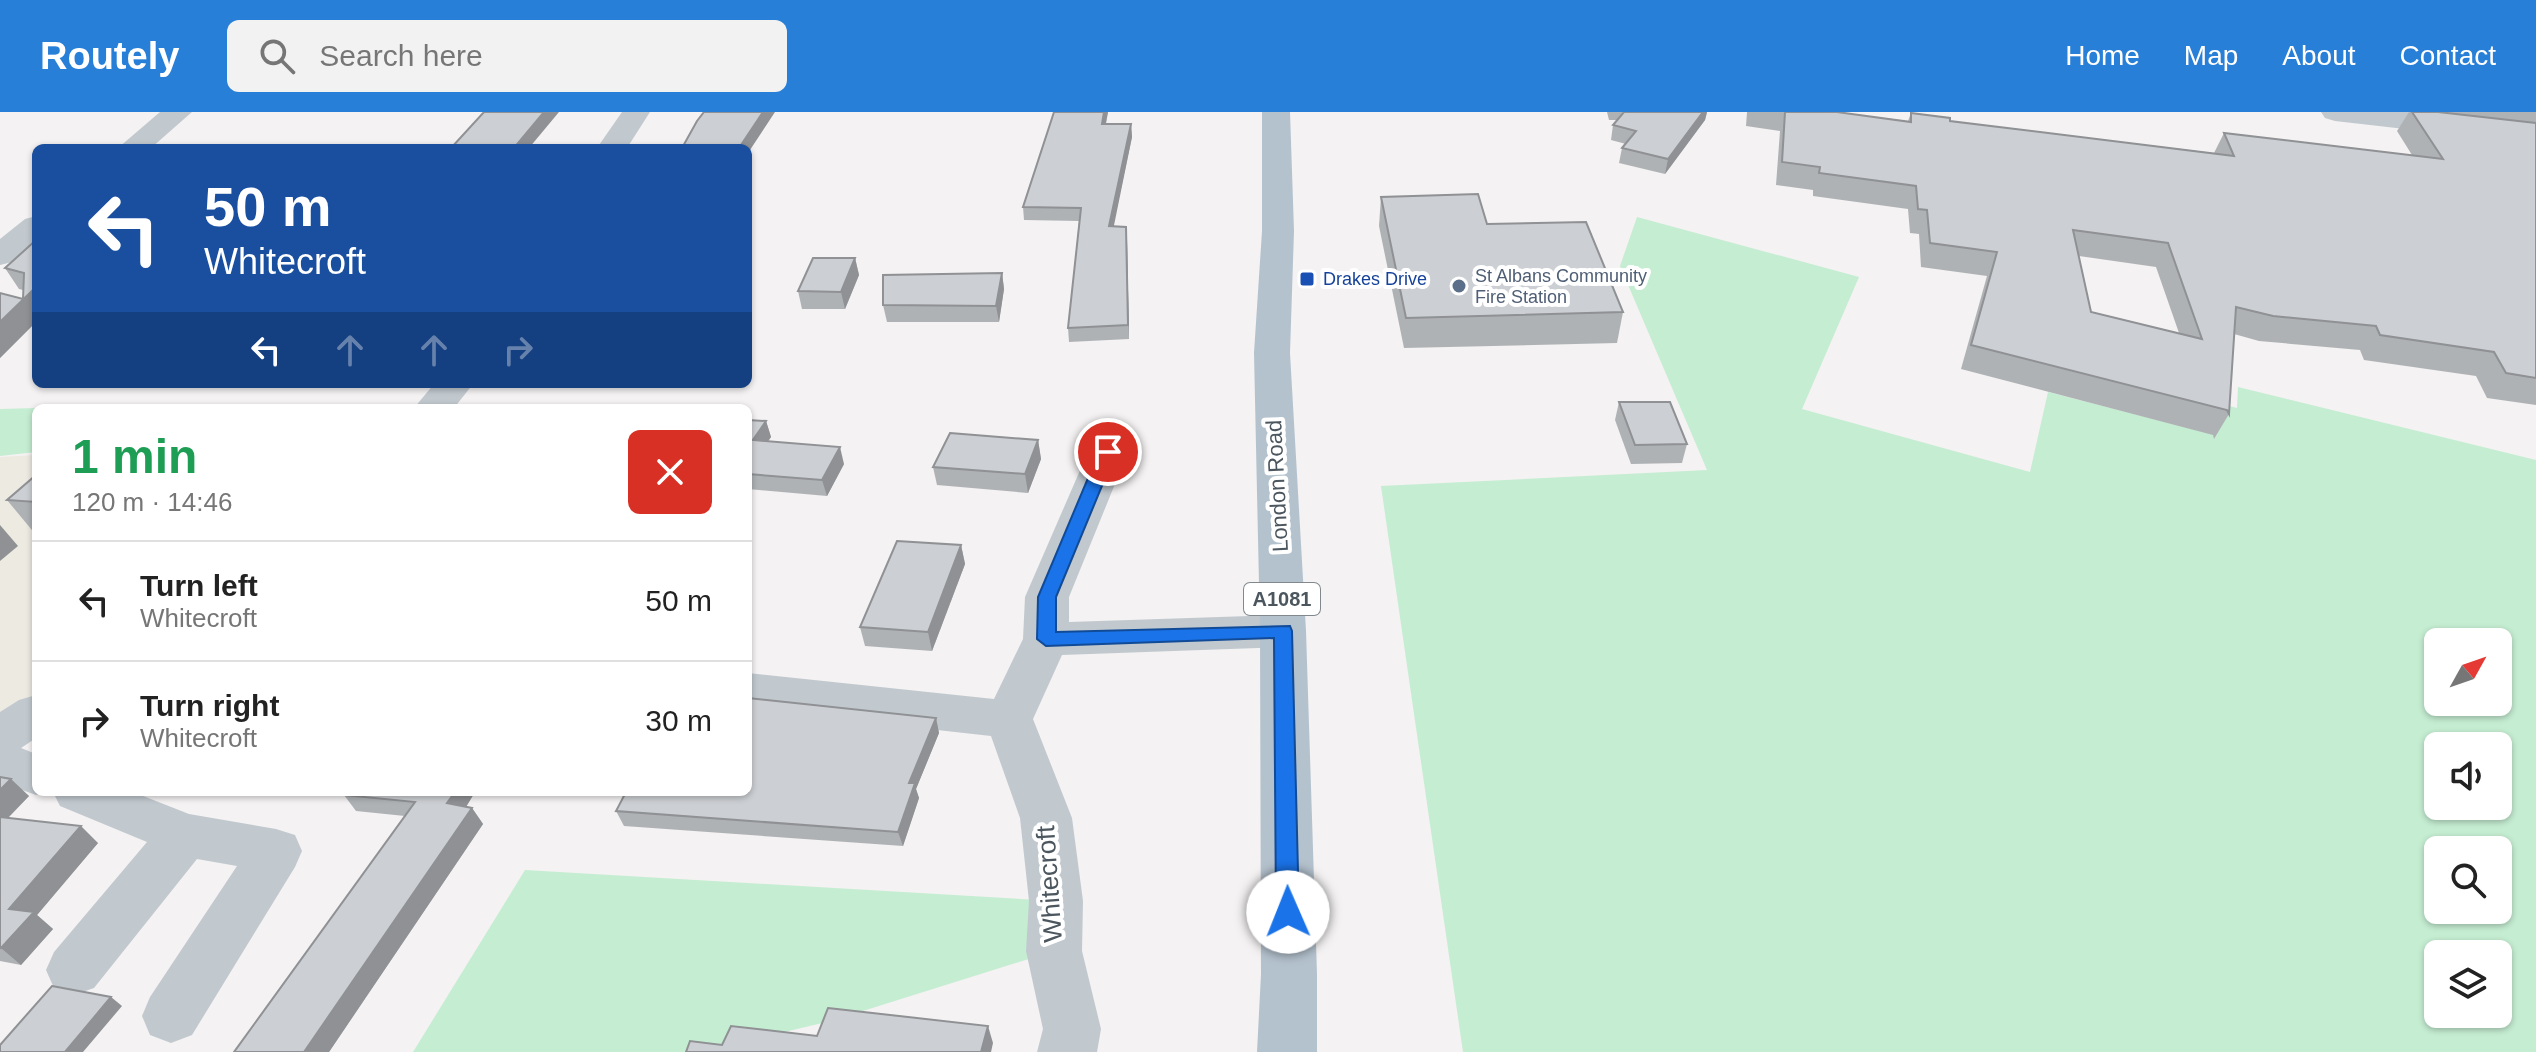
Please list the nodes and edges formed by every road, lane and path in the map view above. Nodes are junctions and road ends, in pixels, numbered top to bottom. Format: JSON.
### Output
{"nodes":[{"id":1,"x":178,"y":112,"type":"edge"},
{"id":2,"x":636,"y":112,"type":"edge"},
{"id":3,"x":1276,"y":112,"type":"edge"},
{"id":4,"x":2335,"y":112,"type":"edge"},
{"id":5,"x":2536,"y":135,"type":"edge"},
{"id":6,"x":138,"y":144,"type":"edge"},
{"id":7,"x":615,"y":144,"type":"edge"},
{"id":8,"x":32,"y":229,"type":"edge"},
{"id":9,"x":0,"y":255,"type":"edge"},
{"id":10,"x":450,"y":388,"type":"edge"},
{"id":11,"x":436,"y":404,"type":"edge"},
{"id":12,"x":1108,"y":452,"type":"dead end"},
{"id":13,"x":1283,"y":631,"type":"junction"},
{"id":14,"x":1046,"y":639,"type":"junction"},
{"id":15,"x":752,"y":691,"type":"edge"},
{"id":16,"x":32,"y":716,"type":"edge"},
{"id":17,"x":1009,"y":719,"type":"junction"},
{"id":18,"x":0,"y":737,"type":"edge"},
{"id":19,"x":0,"y":761,"type":"edge"},
{"id":20,"x":32,"y":773,"type":"edge"},
{"id":21,"x":88,"y":796,"type":"edge"},
{"id":22,"x":185,"y":835,"type":"junction"},
{"id":23,"x":74,"y":970,"type":"dead end"},
{"id":24,"x":171,"y":1016,"type":"dead end"},
{"id":25,"x":1067,"y":1052,"type":"edge"},
{"id":26,"x":1287,"y":1052,"type":"edge"}],
"edges":[{"from":1,"to":6,"type":"street"},
{"from":2,"to":7,"type":"street"},
{"from":3,"to":13,"type":"main road","name":"London Road","number":"A1081"},
{"from":4,"to":5,"type":"street"},
{"from":8,"to":9,"type":"street"},
{"from":10,"to":11,"type":"street"},
{"from":12,"to":14,"type":"street"},
{"from":13,"to":14,"type":"street"},
{"from":13,"to":26,"type":"main road","name":"London Road","number":"A1081"},
{"from":14,"to":17,"type":"street"},
{"from":15,"to":17,"type":"street"},
{"from":16,"to":18,"type":"street"},
{"from":17,"to":25,"type":"street","name":"Whitecroft"},
{"from":19,"to":20,"type":"street"},
{"from":21,"to":22,"type":"street"},
{"from":22,"to":23,"type":"street"},
{"from":22,"to":24,"type":"street"}]}
